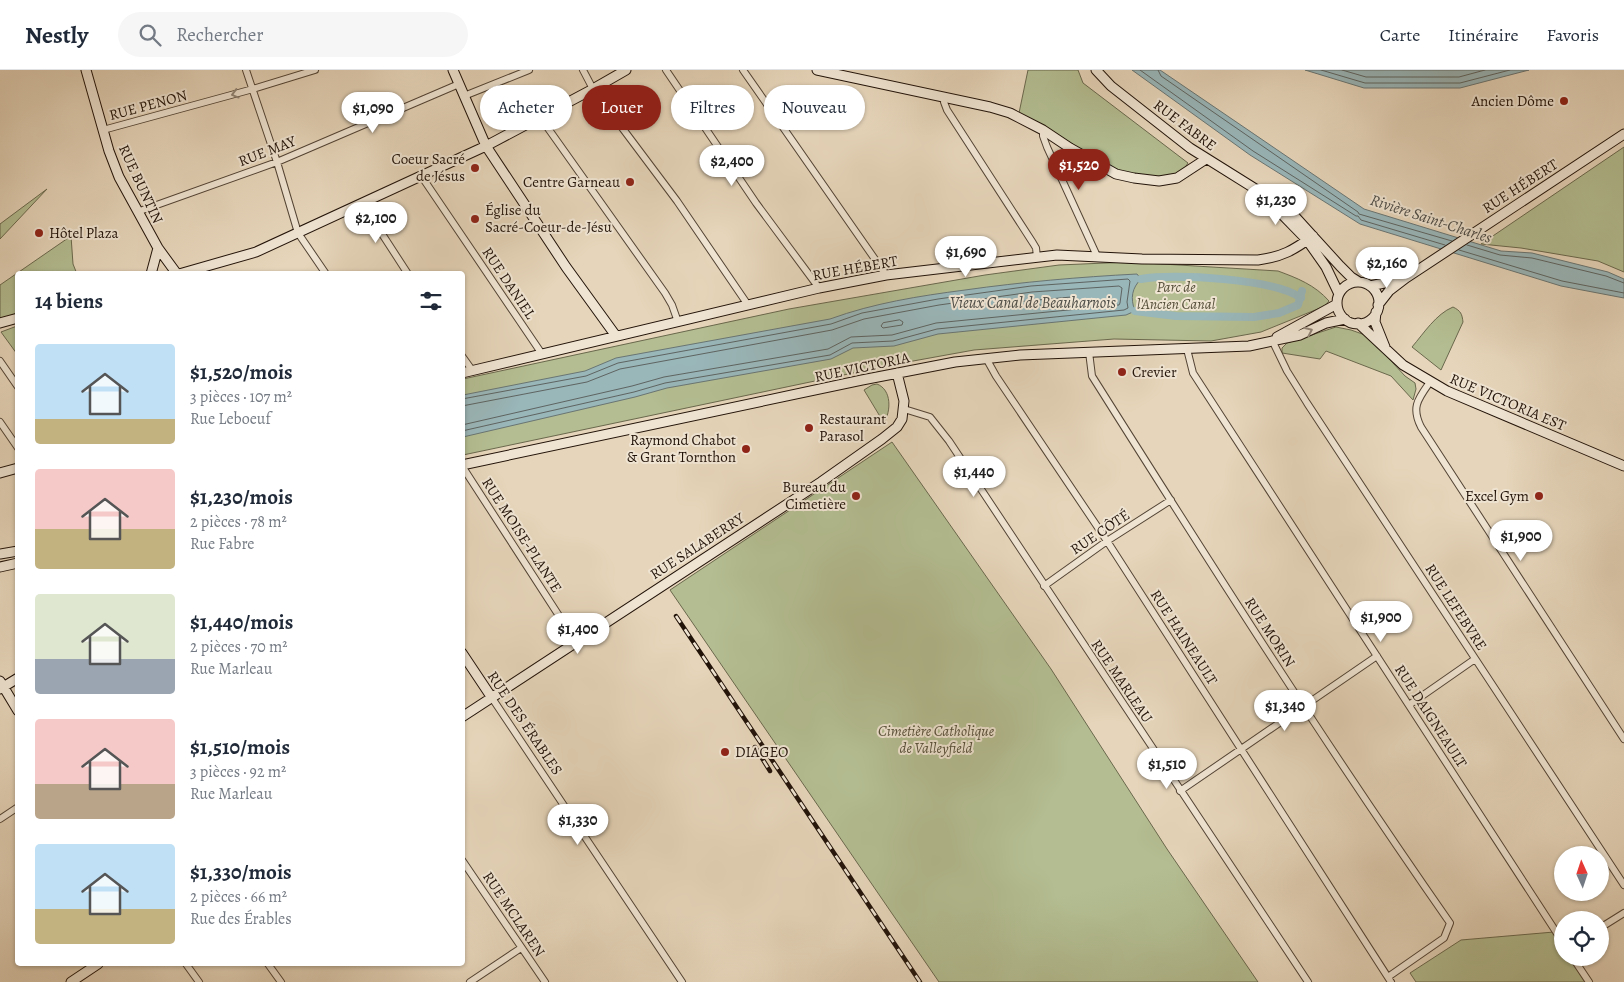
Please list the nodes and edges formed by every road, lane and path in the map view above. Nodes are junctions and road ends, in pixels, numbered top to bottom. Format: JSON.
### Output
{"nodes":[{"id":1,"x":86,"y":70,"type":"edge"},
{"id":2,"x":246,"y":70,"type":"edge"},
{"id":3,"x":315,"y":70,"type":"edge"},
{"id":4,"x":453,"y":70,"type":"edge"},
{"id":5,"x":529,"y":70,"type":"edge"},
{"id":6,"x":583,"y":70,"type":"edge"},
{"id":7,"x":626,"y":70,"type":"edge"},
{"id":8,"x":666,"y":70,"type":"edge"},
{"id":9,"x":743,"y":70,"type":"edge"},
{"id":10,"x":817,"y":70,"type":"edge"},
{"id":11,"x":1096,"y":70,"type":"edge"},
{"id":12,"x":459,"y":84,"type":"junction"},
{"id":13,"x":592,"y":85,"type":"edge"},
{"id":14,"x":601,"y":85,"type":"edge"},
{"id":15,"x":253,"y":89,"type":"junction"},
{"id":16,"x":464,"y":96,"type":"junction"},
{"id":17,"x":945,"y":97,"type":"junction"},
{"id":18,"x":103,"y":130,"type":"junction"},
{"id":19,"x":516,"y":130,"type":"edge"},
{"id":20,"x":549,"y":130,"type":"edge"},
{"id":21,"x":624,"y":130,"type":"edge"},
{"id":22,"x":1043,"y":130,"type":"junction"},
{"id":23,"x":1624,"y":134,"type":"edge"},
{"id":24,"x":486,"y":146,"type":"junction"},
{"id":25,"x":1206,"y":159,"type":"junction"},
{"id":26,"x":277,"y":162,"type":"junction"},
{"id":27,"x":422,"y":176,"type":"junction"},
{"id":28,"x":362,"y":202,"type":"junction"},
{"id":29,"x":137,"y":212,"type":"junction"},
{"id":30,"x":298,"y":233,"type":"junction"},
{"id":31,"x":1310,"y":238,"type":"junction"},
{"id":32,"x":158,"y":248,"type":"junction"},
{"id":33,"x":1097,"y":256,"type":"junction"},
{"id":34,"x":1037,"y":257,"type":"junction"},
{"id":35,"x":212,"y":266,"type":"junction"},
{"id":36,"x":152,"y":271,"type":"edge"},
{"id":37,"x":176,"y":271,"type":"edge"},
{"id":38,"x":191,"y":271,"type":"edge"},
{"id":39,"x":208,"y":271,"type":"edge"},
{"id":40,"x":324,"y":271,"type":"edge"},
{"id":41,"x":406,"y":271,"type":"edge"},
{"id":42,"x":886,"y":275,"type":"junction"},
{"id":43,"x":1406,"y":278,"type":"junction"},
{"id":44,"x":1359,"y":282,"type":"junction"},
{"id":45,"x":1370,"y":286,"type":"junction"},
{"id":46,"x":818,"y":288,"type":"junction"},
{"id":47,"x":1339,"y":294,"type":"junction"},
{"id":48,"x":1337,"y":304,"type":"junction"},
{"id":49,"x":748,"y":305,"type":"junction"},
{"id":50,"x":1377,"y":308,"type":"junction"},
{"id":51,"x":15,"y":319,"type":"edge"},
{"id":52,"x":1344,"y":319,"type":"junction"},
{"id":53,"x":678,"y":322,"type":"junction"},
{"id":54,"x":0,"y":323,"type":"edge"},
{"id":55,"x":1358,"y":323,"type":"junction"},
{"id":56,"x":616,"y":336,"type":"junction"},
{"id":57,"x":1272,"y":340,"type":"junction"},
{"id":58,"x":1187,"y":349,"type":"junction"},
{"id":59,"x":1089,"y":352,"type":"junction"},
{"id":60,"x":1387,"y":352,"type":"junction"},
{"id":61,"x":542,"y":354,"type":"junction"},
{"id":62,"x":986,"y":358,"type":"junction"},
{"id":63,"x":0,"y":361,"type":"edge"},
{"id":64,"x":467,"y":371,"type":"edge"},
{"id":65,"x":897,"y":373,"type":"junction"},
{"id":66,"x":1430,"y":382,"type":"junction"},
{"id":67,"x":15,"y":383,"type":"edge"},
{"id":68,"x":904,"y":409,"type":"junction"},
{"id":69,"x":0,"y":422,"type":"edge"},
{"id":70,"x":15,"y":444,"type":"edge"},
{"id":71,"x":465,"y":465,"type":"edge"},
{"id":72,"x":1624,"y":466,"type":"edge"},
{"id":73,"x":15,"y":469,"type":"edge"},
{"id":74,"x":465,"y":471,"type":"edge"},
{"id":75,"x":0,"y":473,"type":"edge"},
{"id":76,"x":1170,"y":500,"type":"junction"},
{"id":77,"x":1107,"y":541,"type":"junction"},
{"id":78,"x":15,"y":552,"type":"edge"},
{"id":79,"x":0,"y":554,"type":"edge"},
{"id":80,"x":15,"y":564,"type":"edge"},
{"id":81,"x":0,"y":566,"type":"edge"},
{"id":82,"x":1044,"y":586,"type":"junction"},
{"id":83,"x":576,"y":642,"type":"junction"},
{"id":84,"x":1377,"y":656,"type":"junction"},
{"id":85,"x":465,"y":658,"type":"edge"},
{"id":86,"x":1476,"y":659,"type":"junction"},
{"id":87,"x":15,"y":679,"type":"edge"},
{"id":88,"x":1,"y":685,"type":"edge"},
{"id":89,"x":492,"y":698,"type":"junction"},
{"id":90,"x":1409,"y":705,"type":"junction"},
{"id":91,"x":15,"y":706,"type":"edge"},
{"id":92,"x":1303,"y":706,"type":"junction"},
{"id":93,"x":465,"y":715,"type":"edge"},
{"id":94,"x":1624,"y":739,"type":"edge"},
{"id":95,"x":1241,"y":749,"type":"junction"},
{"id":96,"x":1180,"y":791,"type":"junction"},
{"id":97,"x":15,"y":809,"type":"edge"},
{"id":98,"x":0,"y":819,"type":"edge"},
{"id":99,"x":465,"y":864,"type":"edge"},
{"id":100,"x":1624,"y":885,"type":"edge"},
{"id":101,"x":1624,"y":913,"type":"edge"},
{"id":102,"x":1609,"y":922,"type":"edge"},
{"id":103,"x":1554,"y":929,"type":"edge"},
{"id":104,"x":521,"y":948,"type":"junction"},
{"id":105,"x":95,"y":966,"type":"edge"},
{"id":106,"x":187,"y":966,"type":"edge"},
{"id":107,"x":269,"y":966,"type":"edge"},
{"id":108,"x":1578,"y":966,"type":"edge"},
{"id":109,"x":1389,"y":979,"type":"edge"},
{"id":110,"x":71,"y":982,"type":"edge"},
{"id":111,"x":199,"y":982,"type":"edge"},
{"id":112,"x":281,"y":982,"type":"edge"},
{"id":113,"x":470,"y":982,"type":"edge"},
{"id":114,"x":545,"y":982,"type":"edge"},
{"id":115,"x":682,"y":982,"type":"edge"},
{"id":116,"x":1308,"y":982,"type":"edge"},
{"id":117,"x":1589,"y":982,"type":"edge"}],
"edges":[{"from":1,"to":18,"type":"street","name":"RUE BUNTIN"},
{"from":2,"to":15,"type":"street"},
{"from":3,"to":15,"type":"street","name":"RUE PENON"},
{"from":4,"to":12,"type":"street"},
{"from":5,"to":16,"type":"street"},
{"from":6,"to":13,"type":"street"},
{"from":7,"to":14,"type":"street"},
{"from":8,"to":46,"type":"street"},
{"from":9,"to":42,"type":"street"},
{"from":10,"to":17,"type":"street"},
{"from":11,"to":25,"type":"street","name":"RUE FABRE"},
{"from":12,"to":16,"type":"street"},
{"from":12,"to":26,"type":"street","name":"RUE MAY"},
{"from":15,"to":18,"type":"street","name":"RUE PENON","one_way":true},
{"from":15,"to":26,"type":"street"},
{"from":16,"to":24,"type":"street"},
{"from":17,"to":22,"type":"street"},
{"from":17,"to":34,"type":"street"},
{"from":18,"to":29,"type":"street","name":"RUE BUNTIN"},
{"from":19,"to":24,"type":"street"},
{"from":20,"to":53,"type":"street"},
{"from":21,"to":49,"type":"street"},
{"from":22,"to":25,"type":"street"},
{"from":22,"to":33,"type":"street"},
{"from":23,"to":43,"type":"street","name":"RUE HÉBERT"},
{"from":24,"to":27,"type":"street"},
{"from":24,"to":56,"type":"street"},
{"from":25,"to":31,"type":"street","name":"RUE FABRE"},
{"from":26,"to":29,"type":"street","name":"RUE MAY"},
{"from":26,"to":30,"type":"street"},
{"from":27,"to":28,"type":"street"},
{"from":27,"to":61,"type":"street","name":"RUE DANIEL"},
{"from":28,"to":30,"type":"street"},
{"from":28,"to":41,"type":"street"},
{"from":29,"to":32,"type":"street","name":"RUE BUNTIN"},
{"from":30,"to":35,"type":"street"},
{"from":30,"to":40,"type":"street"},
{"from":31,"to":33,"type":"street","name":"RUE HÉBERT"},
{"from":31,"to":44,"type":"street","name":"RUE FABRE"},
{"from":31,"to":47,"type":"street","name":"RUE FABRE"},
{"from":32,"to":36,"type":"street"},
{"from":32,"to":37,"type":"street","name":"RUE BUNTIN"},
{"from":33,"to":34,"type":"street","name":"RUE HÉBERT"},
{"from":34,"to":42,"type":"street","name":"RUE HÉBERT"},
{"from":35,"to":38,"type":"street"},
{"from":35,"to":39,"type":"street"},
{"from":42,"to":46,"type":"street","name":"RUE HÉBERT"},
{"from":43,"to":45,"type":"street","name":"RUE HÉBERT"},
{"from":43,"to":50,"type":"street","name":"RUE HÉBERT"},
{"from":44,"to":45,"type":"street"},
{"from":44,"to":47,"type":"street"},
{"from":45,"to":50,"type":"street"},
{"from":46,"to":49,"type":"street","name":"RUE HÉBERT"},
{"from":47,"to":48,"type":"street"},
{"from":48,"to":52,"type":"street"},
{"from":48,"to":57,"type":"street","name":"RUE VICTORIA"},
{"from":49,"to":53,"type":"street","name":"RUE HÉBERT"},
{"from":50,"to":55,"type":"street"},
{"from":50,"to":60,"type":"street"},
{"from":51,"to":54,"type":"street"},
{"from":52,"to":55,"type":"street"},
{"from":57,"to":52,"type":"street","name":"RUE VICTORIA","one_way":true},
{"from":53,"to":56,"type":"street","name":"RUE HÉBERT"},
{"from":55,"to":60,"type":"street","name":"RUE VICTORIA EST"},
{"from":56,"to":61,"type":"street","name":"RUE HÉBERT"},
{"from":57,"to":58,"type":"street","name":"RUE VICTORIA"},
{"from":57,"to":86,"type":"street","name":"RUE LEFEBVRE"},
{"from":58,"to":59,"type":"street","name":"RUE VICTORIA"},
{"from":58,"to":84,"type":"street","name":"RUE DAIGNEAULT"},
{"from":59,"to":62,"type":"street","name":"RUE VICTORIA"},
{"from":59,"to":76,"type":"street","name":"RUE MORIN"},
{"from":60,"to":66,"type":"street","name":"RUE VICTORIA EST"},
{"from":61,"to":64,"type":"street","name":"RUE HÉBERT"},
{"from":62,"to":65,"type":"street","name":"RUE VICTORIA"},
{"from":62,"to":77,"type":"street","name":"RUE HAINEAULT"},
{"from":63,"to":67,"type":"street"},
{"from":65,"to":68,"type":"street"},
{"from":65,"to":71,"type":"street","name":"RUE VICTORIA"},
{"from":66,"to":72,"type":"street","name":"RUE VICTORIA EST"},
{"from":66,"to":94,"type":"street"},
{"from":68,"to":82,"type":"street","name":"RUE MARLEAU"},
{"from":68,"to":83,"type":"street","name":"RUE SALABERRY"},
{"from":69,"to":70,"type":"street"},
{"from":73,"to":75,"type":"street"},
{"from":74,"to":83,"type":"street","name":"RUE MOISE-PLANTE"},
{"from":76,"to":77,"type":"street","name":"RUE CÔTÉ"},
{"from":76,"to":92,"type":"street","name":"RUE MORIN"},
{"from":77,"to":82,"type":"street","name":"RUE CÔTÉ"},
{"from":77,"to":95,"type":"street","name":"RUE HAINEAULT"},
{"from":78,"to":79,"type":"street"},
{"from":80,"to":81,"type":"street"},
{"from":82,"to":96,"type":"street","name":"RUE MARLEAU"},
{"from":83,"to":89,"type":"street","name":"RUE SALABERRY"},
{"from":84,"to":90,"type":"street","name":"RUE DAIGNEAULT"},
{"from":84,"to":92,"type":"street"},
{"from":85,"to":89,"type":"street","name":"RUE DES ÉRABLES"},
{"from":86,"to":90,"type":"street"},
{"from":86,"to":100,"type":"street","name":"RUE LEFEBVRE"},
{"from":87,"to":88,"type":"street"},
{"from":88,"to":91,"type":"street"},
{"from":89,"to":93,"type":"street","name":"RUE SALABERRY"},
{"from":89,"to":115,"type":"street","name":"RUE DES ÉRABLES"},
{"from":90,"to":103,"type":"street","name":"RUE DAIGNEAULT"},
{"from":92,"to":95,"type":"street"},
{"from":92,"to":109,"type":"street","name":"RUE MORIN"},
{"from":95,"to":96,"type":"street"},
{"from":95,"to":109,"type":"street","name":"RUE HAINEAULT"},
{"from":96,"to":116,"type":"street","name":"RUE MARLEAU"},
{"from":97,"to":98,"type":"street"},
{"from":99,"to":104,"type":"street","name":"RUE MCLAREN"},
{"from":101,"to":102,"type":"street"},
{"from":104,"to":113,"type":"street"},
{"from":104,"to":114,"type":"street","name":"RUE MCLAREN"},
{"from":105,"to":110,"type":"street"},
{"from":106,"to":111,"type":"street"},
{"from":107,"to":112,"type":"street"},
{"from":108,"to":117,"type":"street"}]}
